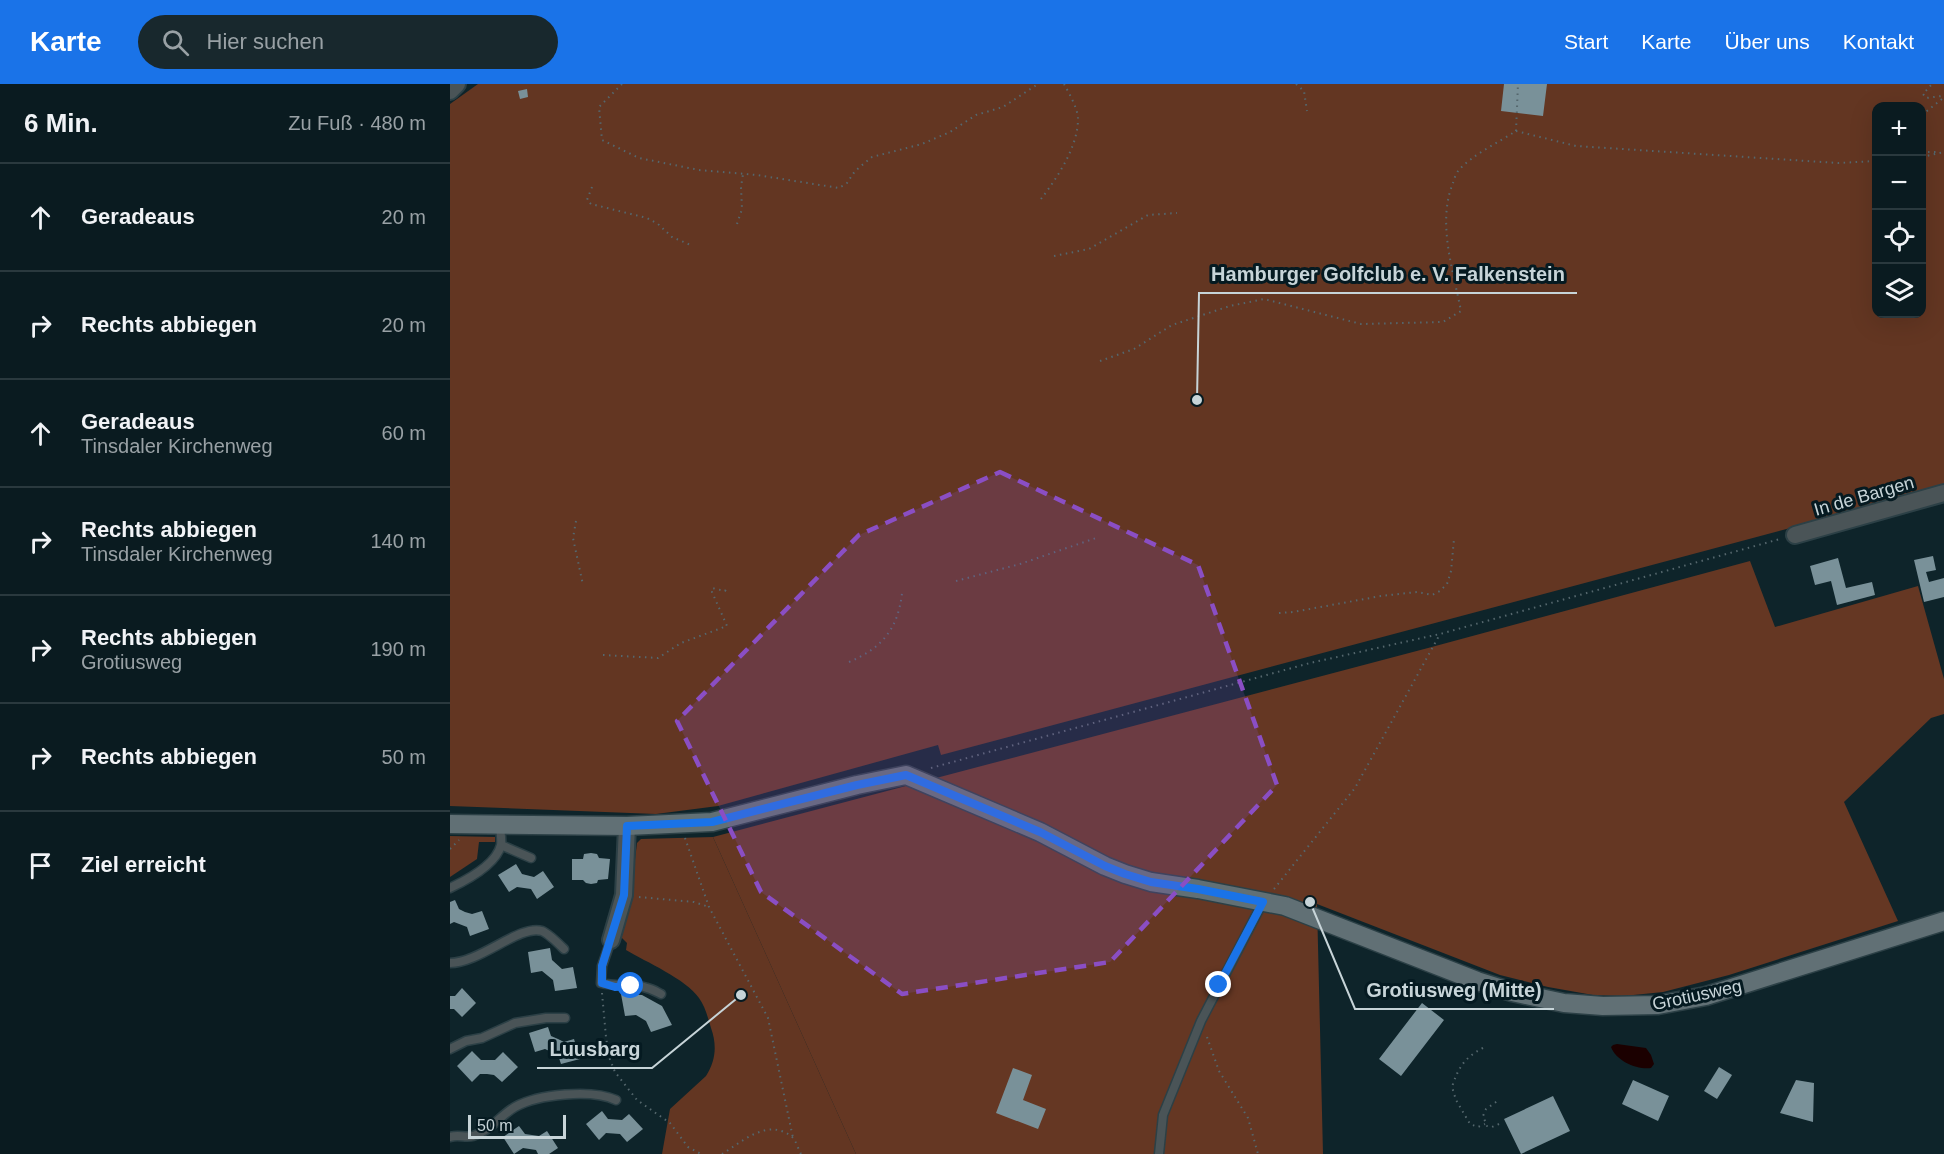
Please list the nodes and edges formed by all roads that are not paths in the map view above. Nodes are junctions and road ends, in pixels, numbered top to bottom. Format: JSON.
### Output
{"nodes":[{"id":1,"x":457,"y":84,"type":"edge"},
{"id":2,"x":450,"y":91,"type":"edge"},
{"id":3,"x":1944,"y":493,"type":"edge"},
{"id":4,"x":1794,"y":535,"type":"road end"},
{"id":5,"x":450,"y":824,"type":"edge"},
{"id":6,"x":500,"y":825,"type":"junction"},
{"id":7,"x":627,"y":826,"type":"junction"},
{"id":8,"x":501,"y":845,"type":"junction"},
{"id":9,"x":531,"y":858,"type":"dead end"},
{"id":10,"x":450,"y":888,"type":"edge"},
{"id":11,"x":1263,"y":902,"type":"junction"},
{"id":12,"x":1944,"y":921,"type":"edge"},
{"id":13,"x":611,"y":940,"type":"joint"},
{"id":14,"x":564,"y":948,"type":"dead end"},
{"id":15,"x":450,"y":963,"type":"edge"},
{"id":16,"x":661,"y":994,"type":"dead end"},
{"id":17,"x":565,"y":1018,"type":"dead end"},
{"id":18,"x":450,"y":1049,"type":"edge"},
{"id":19,"x":616,"y":1100,"type":"dead end"},
{"id":20,"x":450,"y":1137,"type":"edge"},
{"id":21,"x":1159,"y":1154,"type":"edge"}],
"edges":[{"from":1,"to":2,"type":"street"},
{"from":3,"to":4,"type":"street","name":"In de Bargen"},
{"from":5,"to":6,"type":"street"},
{"from":6,"to":7,"type":"street"},
{"from":6,"to":8,"type":"lane"},
{"from":7,"to":11,"type":"street","name":"Grotiusweg"},
{"from":7,"to":13,"type":"street"},
{"from":8,"to":9,"type":"lane"},
{"from":8,"to":10,"type":"lane"},
{"from":11,"to":12,"type":"street","name":"Grotiusweg"},
{"from":11,"to":21,"type":"lane"},
{"from":13,"to":16,"type":"lane"},
{"from":14,"to":15,"type":"lane"},
{"from":17,"to":18,"type":"lane"},
{"from":19,"to":20,"type":"lane"}]}
